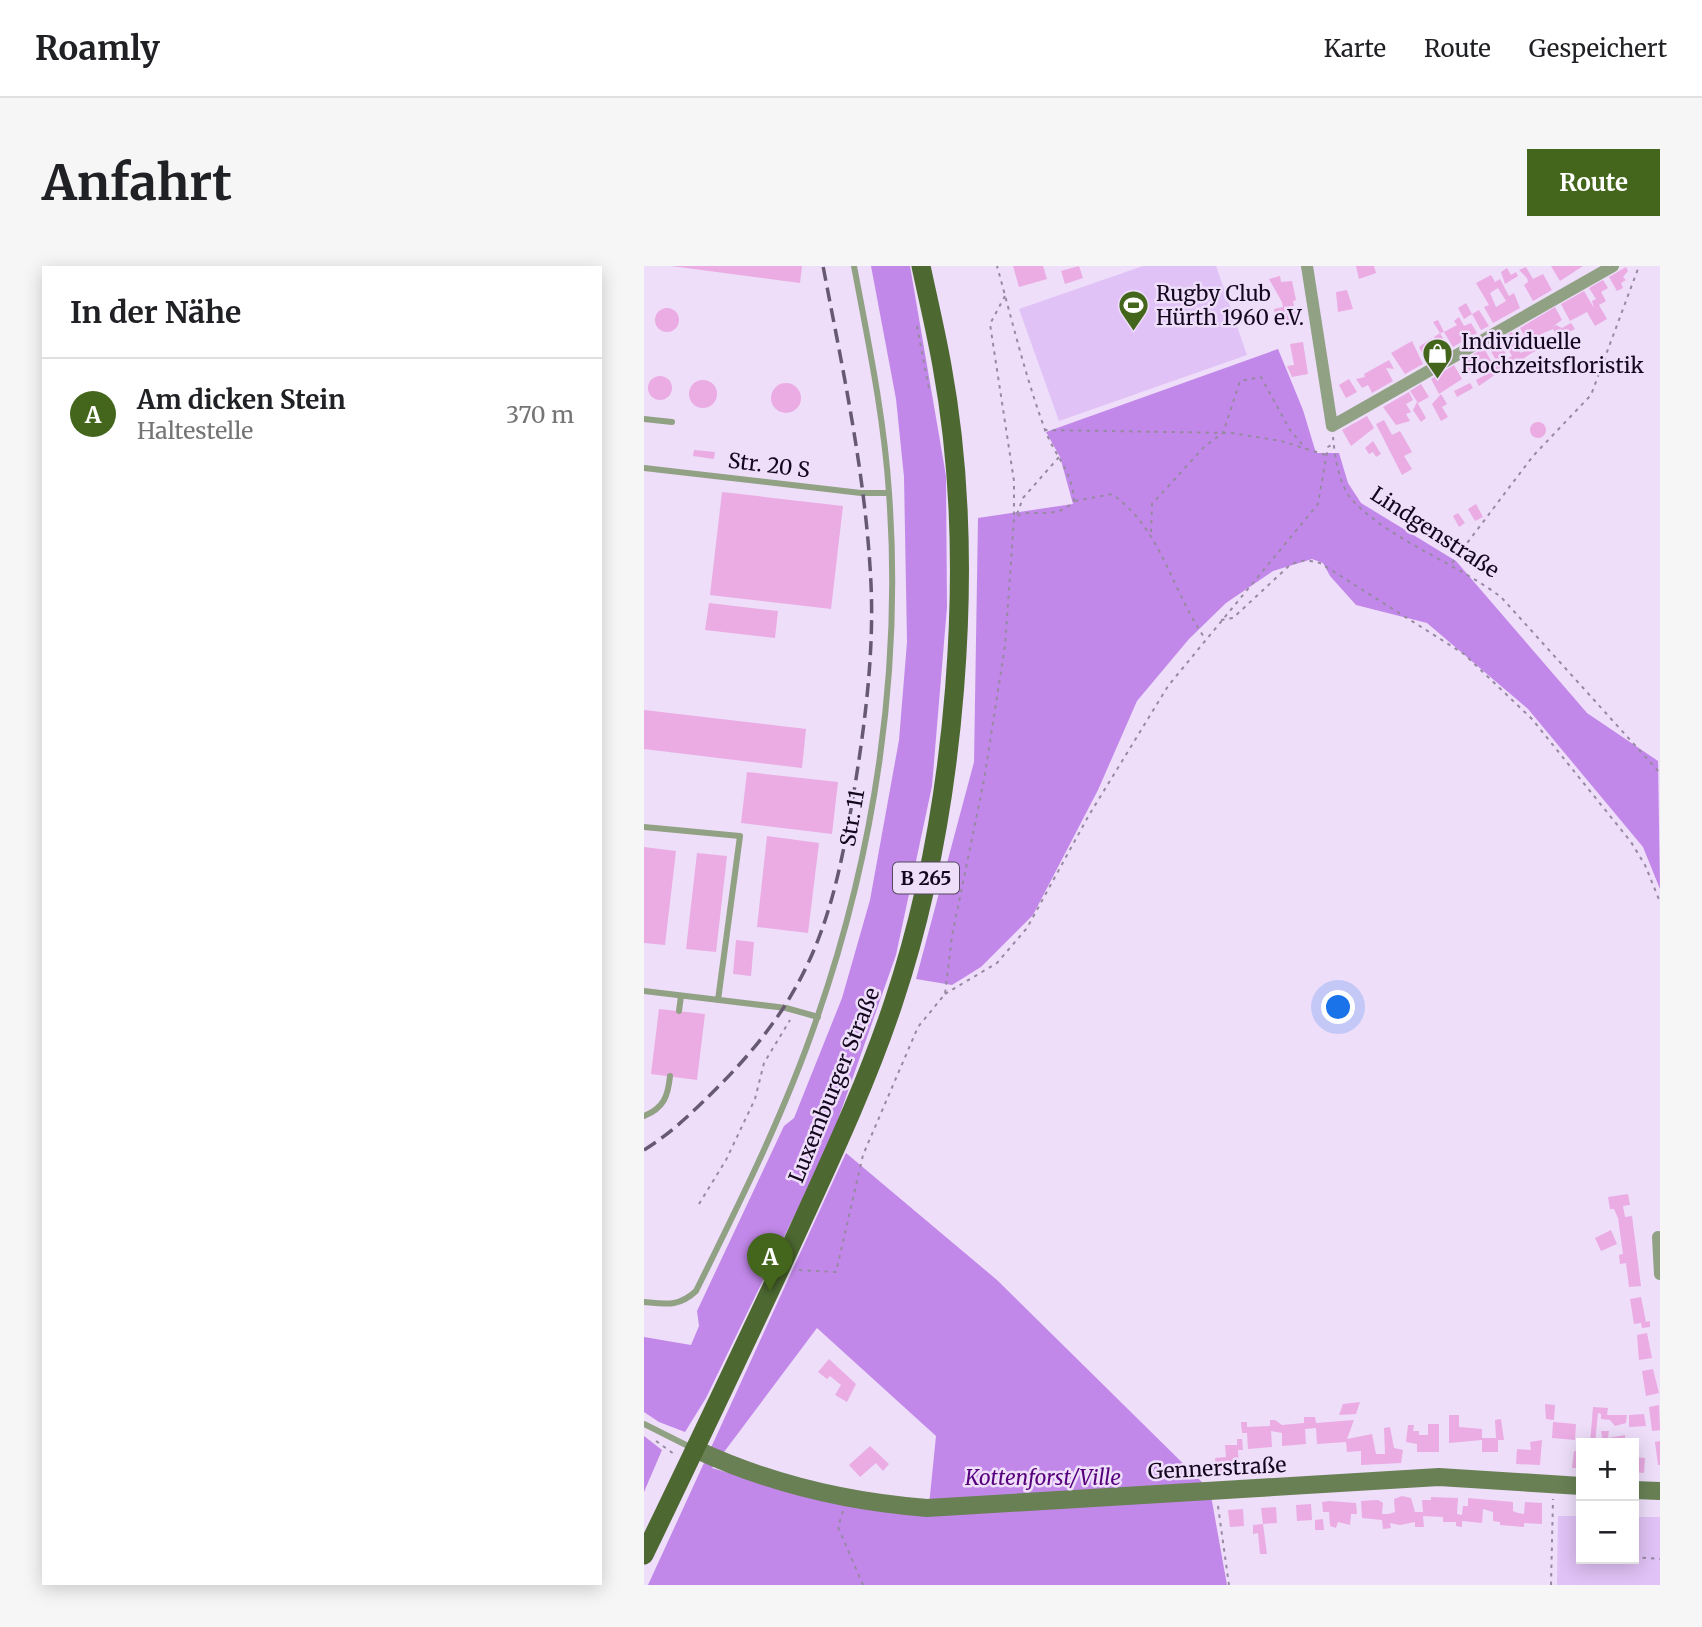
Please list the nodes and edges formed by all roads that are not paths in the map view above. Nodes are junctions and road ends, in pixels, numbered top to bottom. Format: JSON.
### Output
{"nodes":[{"id":1,"x":854,"y":266,"type":"edge"},
{"id":2,"x":921,"y":266,"type":"edge"},
{"id":3,"x":1307,"y":266,"type":"edge"},
{"id":4,"x":1613,"y":266,"type":"edge"},
{"id":5,"x":644,"y":419,"type":"edge"},
{"id":6,"x":672,"y":422,"type":"dead end"},
{"id":7,"x":644,"y":468,"type":"edge"},
{"id":8,"x":889,"y":493,"type":"junction"},
{"id":9,"x":644,"y":827,"type":"edge"},
{"id":10,"x":644,"y":991,"type":"edge"},
{"id":11,"x":681,"y":996,"type":"junction"},
{"id":12,"x":718,"y":1000,"type":"junction"},
{"id":13,"x":679,"y":1011,"type":"dead end"},
{"id":14,"x":818,"y":1017,"type":"junction"},
{"id":15,"x":670,"y":1076,"type":"dead end"},
{"id":16,"x":644,"y":1116,"type":"edge"},
{"id":17,"x":1658,"y":1237,"type":"dead end"},
{"id":18,"x":1660,"y":1274,"type":"edge"},
{"id":19,"x":644,"y":1302,"type":"edge"},
{"id":20,"x":644,"y":1424,"type":"edge"},
{"id":21,"x":695,"y":1449,"type":"junction"},
{"id":22,"x":1576,"y":1486,"type":"edge"},
{"id":23,"x":1639,"y":1490,"type":"edge"},
{"id":24,"x":1660,"y":1491,"type":"edge"},
{"id":25,"x":644,"y":1555,"type":"edge"}],
"edges":[{"from":1,"to":8,"type":"lane","name":"Str. 11"},
{"from":2,"to":21,"type":"main road","name":"Luxemburger Straße","number":"B 265"},
{"from":3,"to":4,"type":"street"},
{"from":5,"to":6,"type":"lane"},
{"from":7,"to":8,"type":"lane","name":"Str. 20 S"},
{"from":8,"to":14,"type":"lane","name":"Str. 11"},
{"from":9,"to":12,"type":"lane"},
{"from":10,"to":11,"type":"lane"},
{"from":11,"to":12,"type":"lane"},
{"from":11,"to":13,"type":"lane"},
{"from":12,"to":14,"type":"lane"},
{"from":14,"to":19,"type":"lane","name":"Str. 11"},
{"from":15,"to":16,"type":"lane"},
{"from":17,"to":18,"type":"street"},
{"from":20,"to":21,"type":"lane"},
{"from":21,"to":22,"type":"street","name":"Gennerstraße"},
{"from":21,"to":25,"type":"main road","name":"Luxemburger Straße","number":"B 265"},
{"from":23,"to":24,"type":"street"}]}
